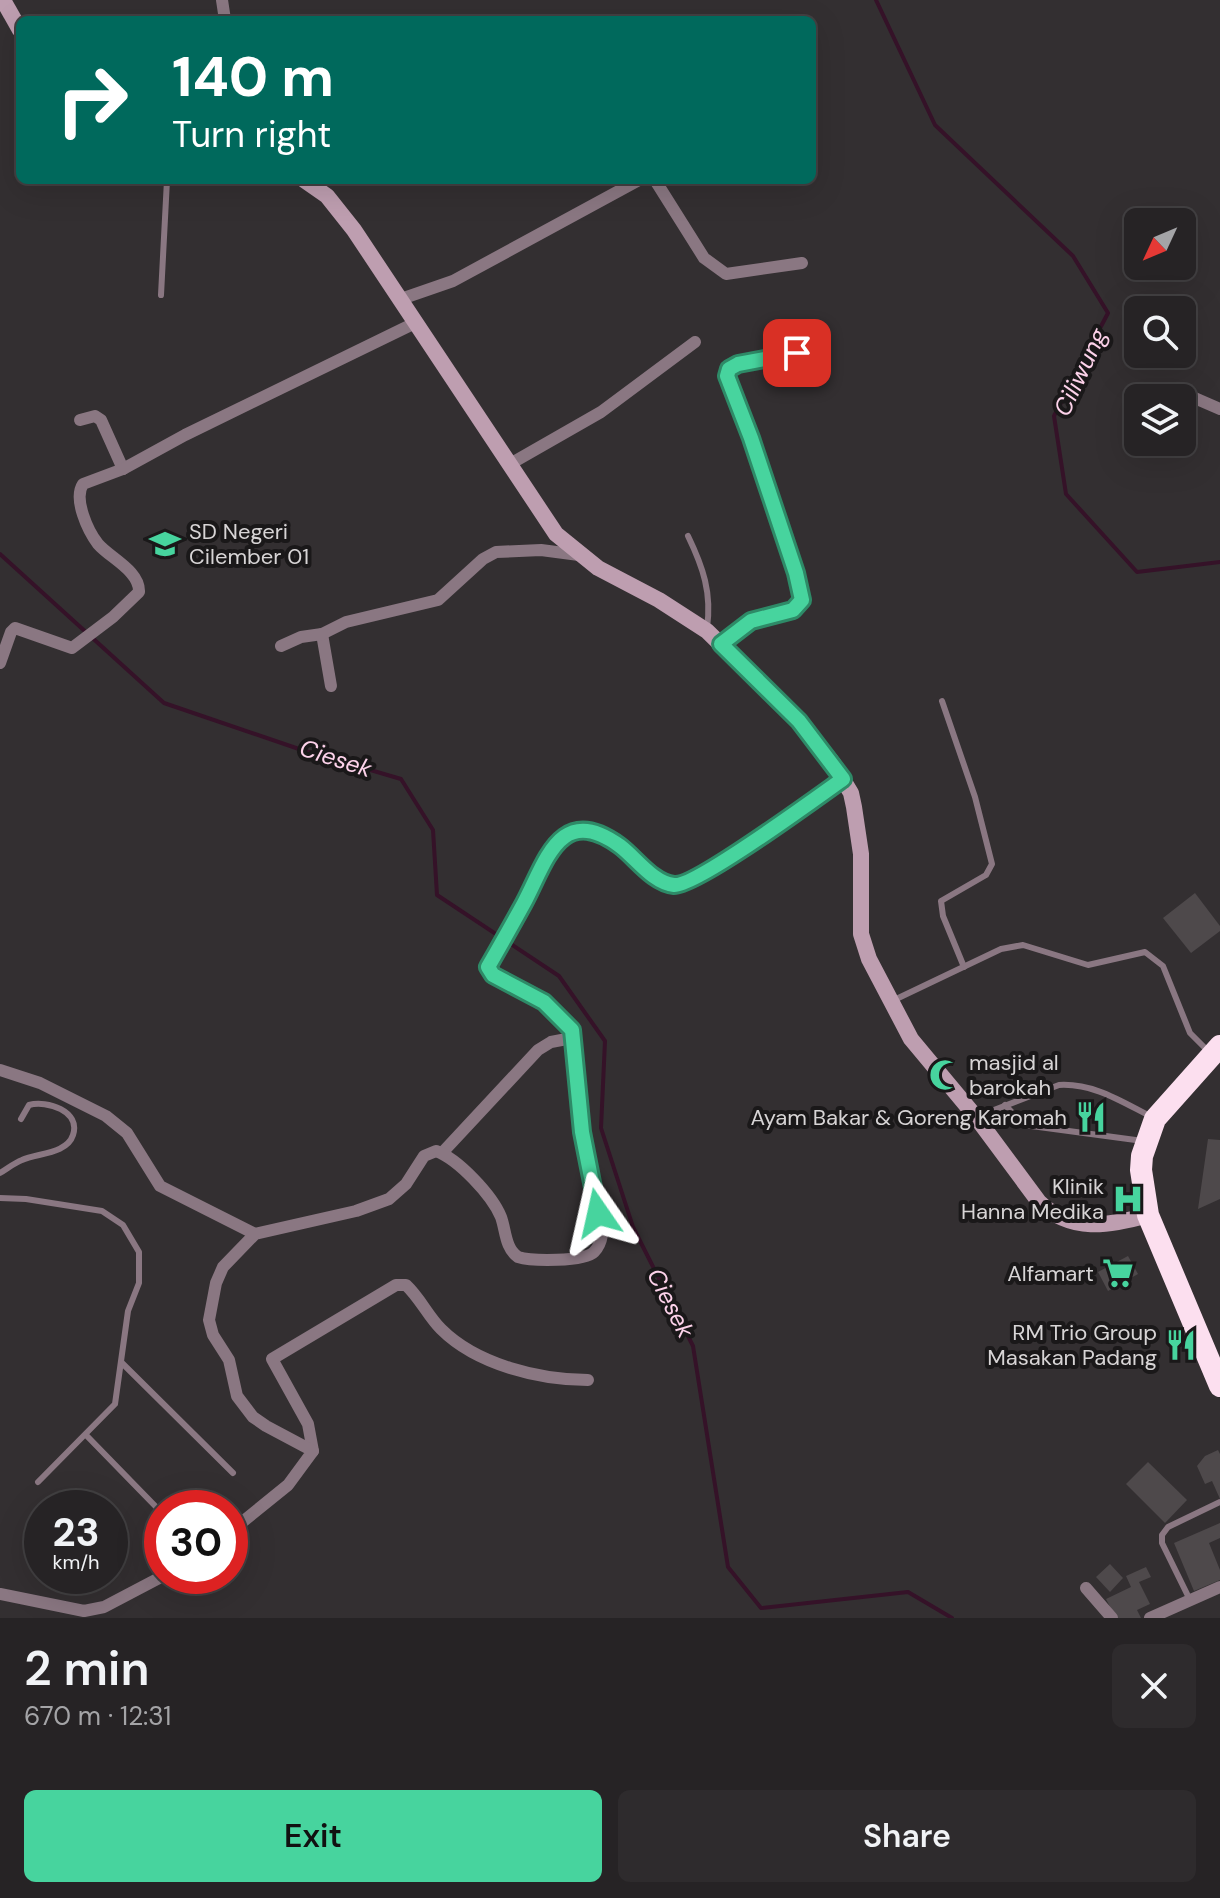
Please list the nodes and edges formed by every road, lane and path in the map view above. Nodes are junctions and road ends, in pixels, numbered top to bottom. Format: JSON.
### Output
{"nodes":[{"id":1,"x":3,"y":0,"type":"edge"},
{"id":2,"x":16,"y":23,"type":"edge"},
{"id":3,"x":167,"y":184,"type":"edge"},
{"id":4,"x":309,"y":184,"type":"edge"},
{"id":5,"x":632,"y":184,"type":"edge"},
{"id":6,"x":658,"y":184,"type":"edge"},
{"id":7,"x":802,"y":263,"type":"dead end"},
{"id":8,"x":161,"y":295,"type":"dead end"},
{"id":9,"x":401,"y":299,"type":"junction"},
{"id":10,"x":417,"y":322,"type":"junction"},
{"id":11,"x":695,"y":342,"type":"dead end"},
{"id":12,"x":797,"y":353,"type":"dead end"},
{"id":13,"x":1196,"y":399,"type":"edge"},
{"id":14,"x":1220,"y":409,"type":"edge"},
{"id":15,"x":80,"y":420,"type":"dead end"},
{"id":16,"x":510,"y":464,"type":"junction"},
{"id":17,"x":123,"y":469,"type":"junction"},
{"id":18,"x":688,"y":536,"type":"dead end"},
{"id":19,"x":579,"y":555,"type":"junction"},
{"id":20,"x":707,"y":631,"type":"junction"},
{"id":21,"x":322,"y":634,"type":"junction"},
{"id":22,"x":721,"y":644,"type":"junction"},
{"id":23,"x":281,"y":646,"type":"dead end"},
{"id":24,"x":0,"y":663,"type":"edge"},
{"id":25,"x":331,"y":686,"type":"dead end"},
{"id":26,"x":942,"y":701,"type":"dead end"},
{"id":27,"x":843,"y":779,"type":"junction"},
{"id":28,"x":964,"y":967,"type":"junction"},
{"id":29,"x":892,"y":1001,"type":"junction"},
{"id":30,"x":572,"y":1038,"type":"junction"},
{"id":31,"x":1216,"y":1050,"type":"edge"},
{"id":32,"x":0,"y":1070,"type":"edge"},
{"id":33,"x":1005,"y":1105,"type":"junction"},
{"id":34,"x":976,"y":1117,"type":"junction"},
{"id":35,"x":21,"y":1119,"type":"dead end"},
{"id":36,"x":1155,"y":1119,"type":"junction"},
{"id":37,"x":1146,"y":1142,"type":"junction"},
{"id":38,"x":442,"y":1153,"type":"junction"},
{"id":39,"x":0,"y":1173,"type":"edge"},
{"id":40,"x":0,"y":1198,"type":"edge"},
{"id":41,"x":1148,"y":1215,"type":"junction"},
{"id":42,"x":255,"y":1234,"type":"junction"},
{"id":43,"x":122,"y":1363,"type":"junction"},
{"id":44,"x":588,"y":1380,"type":"dead end"},
{"id":45,"x":1220,"y":1386,"type":"edge"},
{"id":46,"x":86,"y":1435,"type":"junction"},
{"id":47,"x":313,"y":1451,"type":"junction"},
{"id":48,"x":233,"y":1473,"type":"dead end"},
{"id":49,"x":38,"y":1482,"type":"dead end"},
{"id":50,"x":144,"y":1495,"type":"edge"},
{"id":51,"x":1220,"y":1502,"type":"edge"},
{"id":52,"x":248,"y":1517,"type":"edge"},
{"id":53,"x":144,"y":1586,"type":"edge"},
{"id":54,"x":1220,"y":1587,"type":"edge"},
{"id":55,"x":1086,"y":1588,"type":"dead end"},
{"id":56,"x":0,"y":1594,"type":"edge"},
{"id":57,"x":1190,"y":1600,"type":"junction"},
{"id":58,"x":1112,"y":1618,"type":"edge"},
{"id":59,"x":1150,"y":1618,"type":"edge"}],
"edges":[{"from":1,"to":2,"type":"street"},
{"from":3,"to":8,"type":"lane"},
{"from":4,"to":9,"type":"street"},
{"from":5,"to":9,"type":"street"},
{"from":6,"to":7,"type":"street"},
{"from":9,"to":10,"type":"street"},
{"from":10,"to":16,"type":"street"},
{"from":10,"to":17,"type":"street"},
{"from":11,"to":16,"type":"street"},
{"from":12,"to":22,"type":"street"},
{"from":13,"to":14,"type":"street"},
{"from":15,"to":17,"type":"street"},
{"from":16,"to":19,"type":"street"},
{"from":17,"to":24,"type":"street"},
{"from":18,"to":20,"type":"lane"},
{"from":19,"to":20,"type":"street"},
{"from":19,"to":21,"type":"street"},
{"from":20,"to":22,"type":"street"},
{"from":21,"to":23,"type":"street"},
{"from":21,"to":25,"type":"street"},
{"from":22,"to":27,"type":"street"},
{"from":26,"to":28,"type":"lane"},
{"from":27,"to":29,"type":"street"},
{"from":27,"to":30,"type":"street"},
{"from":28,"to":29,"type":"lane"},
{"from":28,"to":31,"type":"lane"},
{"from":29,"to":34,"type":"street"},
{"from":30,"to":38,"type":"street"},
{"from":30,"to":38,"type":"street"},
{"from":31,"to":36,"type":"highway"},
{"from":32,"to":42,"type":"street"},
{"from":33,"to":34,"type":"lane"},
{"from":33,"to":36,"type":"lane"},
{"from":33,"to":37,"type":"lane"},
{"from":34,"to":41,"type":"street"},
{"from":35,"to":39,"type":"lane"},
{"from":36,"to":37,"type":"highway"},
{"from":37,"to":41,"type":"highway"},
{"from":38,"to":42,"type":"street"},
{"from":40,"to":43,"type":"lane"},
{"from":41,"to":45,"type":"highway"},
{"from":42,"to":47,"type":"street"},
{"from":43,"to":46,"type":"lane"},
{"from":43,"to":48,"type":"lane"},
{"from":44,"to":47,"type":"street"},
{"from":46,"to":49,"type":"lane"},
{"from":46,"to":50,"type":"lane"},
{"from":47,"to":52,"type":"street"},
{"from":51,"to":57,"type":"lane"},
{"from":53,"to":56,"type":"street"},
{"from":54,"to":57,"type":"street"},
{"from":55,"to":58,"type":"street"},
{"from":57,"to":59,"type":"street"}]}
